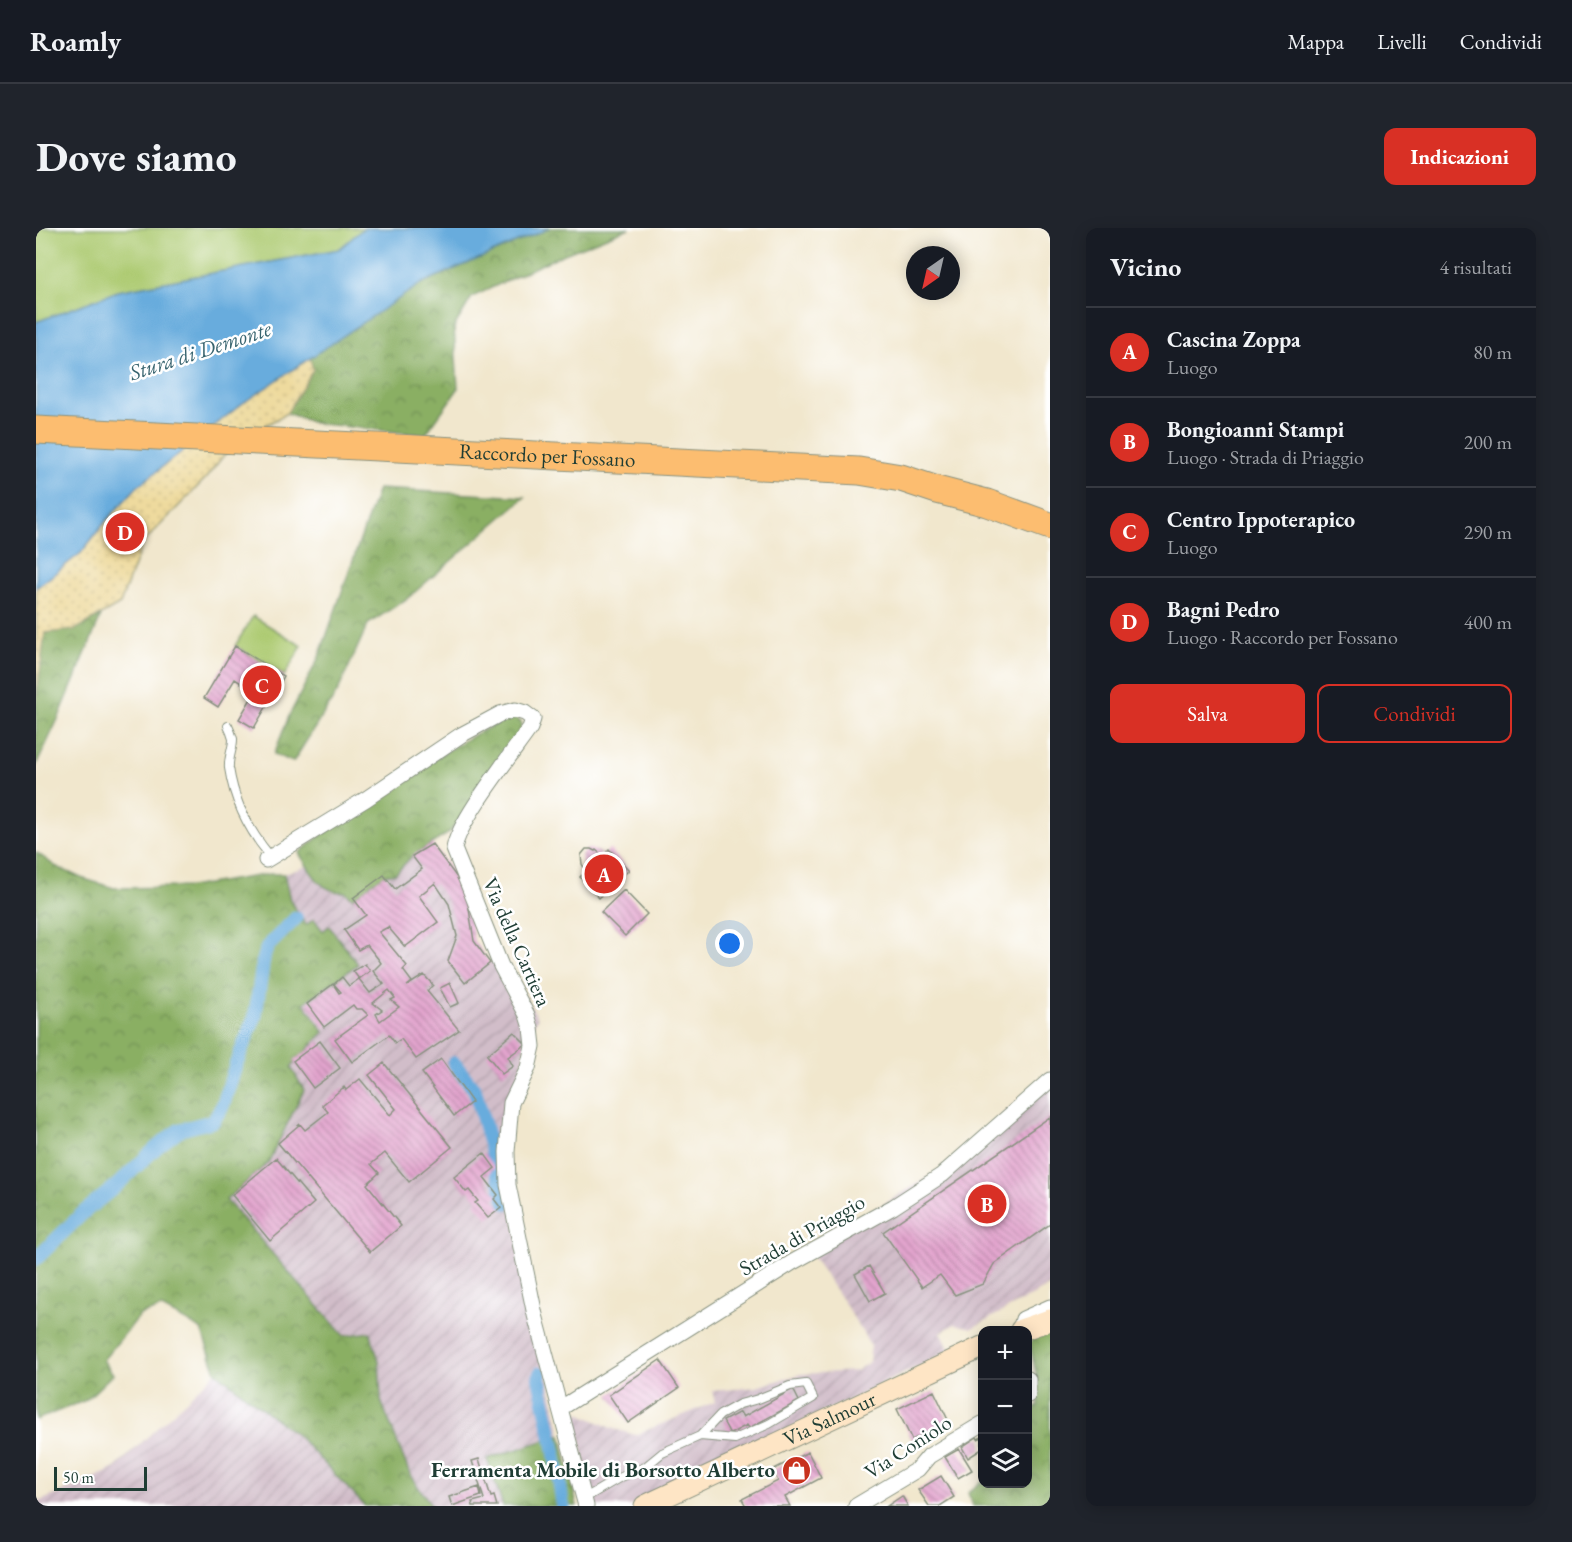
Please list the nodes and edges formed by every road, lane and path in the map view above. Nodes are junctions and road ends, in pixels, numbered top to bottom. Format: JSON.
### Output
{"nodes":[{"id":1,"x":36,"y":430,"type":"edge"},
{"id":2,"x":1050,"y":526,"type":"edge"},
{"id":3,"x":228,"y":726,"type":"dead end"},
{"id":4,"x":269,"y":858,"type":"joint"},
{"id":5,"x":1050,"y":1080,"type":"edge"},
{"id":6,"x":1050,"y":1307,"type":"edge"},
{"id":7,"x":1050,"y":1320,"type":"edge"},
{"id":8,"x":1022,"y":1326,"type":"edge"},
{"id":9,"x":1032,"y":1326,"type":"edge"},
{"id":10,"x":978,"y":1349,"type":"edge"},
{"id":11,"x":561,"y":1408,"type":"junction"},
{"id":12,"x":978,"y":1426,"type":"edge"},
{"id":13,"x":700,"y":1436,"type":"junction"},
{"id":14,"x":585,"y":1502,"type":"edge"},
{"id":15,"x":645,"y":1506,"type":"edge"},
{"id":16,"x":856,"y":1506,"type":"edge"}],
"edges":[{"from":1,"to":2,"type":"highway","name":"Raccordo per Fossano"},
{"from":3,"to":4,"type":"lane"},
{"from":4,"to":11,"type":"street","name":"Via della Cartiera"},
{"from":5,"to":11,"type":"street","name":"Strada di Priaggio"},
{"from":6,"to":8,"type":"street"},
{"from":7,"to":9,"type":"main road"},
{"from":10,"to":15,"type":"main road","name":"Via Salmour"},
{"from":11,"to":14,"type":"street","name":"Via della Cartiera"},
{"from":12,"to":16,"type":"street","name":"Via Coniolo"},
{"from":13,"to":13,"type":"lane"},
{"from":13,"to":14,"type":"lane"}]}
